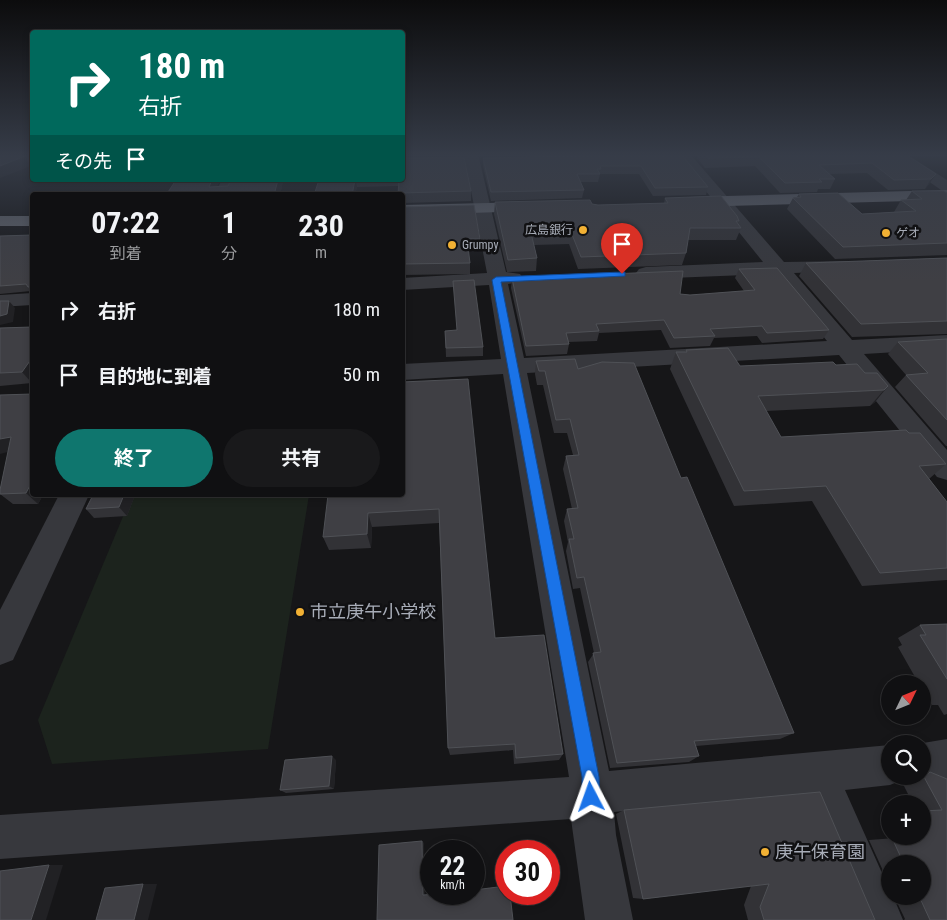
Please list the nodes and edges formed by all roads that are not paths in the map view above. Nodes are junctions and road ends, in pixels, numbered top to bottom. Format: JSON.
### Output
{"nodes":[{"id":1,"x":481,"y":197,"type":"edge"},
{"id":2,"x":719,"y":197,"type":"edge"},
{"id":3,"x":875,"y":197,"type":"edge"},
{"id":4,"x":723,"y":201,"type":"junction"},
{"id":5,"x":673,"y":203,"type":"edge"},
{"id":6,"x":543,"y":206,"type":"edge"},
{"id":7,"x":483,"y":208,"type":"junction"},
{"id":8,"x":405,"y":210,"type":"edge"},
{"id":9,"x":30,"y":221,"type":"edge"},
{"id":10,"x":0,"y":222,"type":"edge"},
{"id":11,"x":858,"y":265,"type":"edge"},
{"id":12,"x":779,"y":268,"type":"junction"},
{"id":13,"x":632,"y":274,"type":"edge"},
{"id":14,"x":534,"y":278,"type":"edge"},
{"id":15,"x":496,"y":280,"type":"junction"},
{"id":16,"x":405,"y":284,"type":"edge"},
{"id":17,"x":30,"y":299,"type":"edge"},
{"id":18,"x":0,"y":301,"type":"edge"},
{"id":19,"x":947,"y":342,"type":"edge"},
{"id":20,"x":846,"y":347,"type":"junction"},
{"id":21,"x":513,"y":366,"type":"junction"},
{"id":22,"x":405,"y":372,"type":"edge"},
{"id":23,"x":947,"y":469,"type":"edge"},
{"id":24,"x":73,"y":497,"type":"edge"},
{"id":25,"x":0,"y":647,"type":"edge"},
{"id":26,"x":947,"y":759,"type":"edge"},
{"id":27,"x":931,"y":761,"type":"edge"},
{"id":28,"x":881,"y":766,"type":"edge"},
{"id":29,"x":816,"y":772,"type":"junction"},
{"id":30,"x":591,"y":797,"type":"junction"},
{"id":31,"x":0,"y":837,"type":"edge"},
{"id":32,"x":609,"y":920,"type":"edge"},
{"id":33,"x":879,"y":920,"type":"edge"}],
"edges":[{"from":1,"to":7,"type":"street"},
{"from":2,"to":4,"type":"street"},
{"from":3,"to":4,"type":"highway"},
{"from":4,"to":5,"type":"highway"},
{"from":4,"to":12,"type":"street"},
{"from":6,"to":7,"type":"highway"},
{"from":7,"to":8,"type":"highway"},
{"from":7,"to":15,"type":"street"},
{"from":9,"to":10,"type":"highway"},
{"from":11,"to":12,"type":"street"},
{"from":12,"to":13,"type":"street"},
{"from":12,"to":20,"type":"street"},
{"from":14,"to":15,"type":"street"},
{"from":15,"to":16,"type":"street"},
{"from":15,"to":21,"type":"street"},
{"from":17,"to":18,"type":"street"},
{"from":19,"to":20,"type":"street"},
{"from":20,"to":21,"type":"street"},
{"from":20,"to":23,"type":"street"},
{"from":21,"to":22,"type":"street"},
{"from":21,"to":30,"type":"street"},
{"from":24,"to":25,"type":"street"},
{"from":26,"to":27,"type":"street"},
{"from":28,"to":29,"type":"street"},
{"from":29,"to":30,"type":"street"},
{"from":29,"to":33,"type":"street"},
{"from":30,"to":31,"type":"street"},
{"from":30,"to":32,"type":"street"}]}
